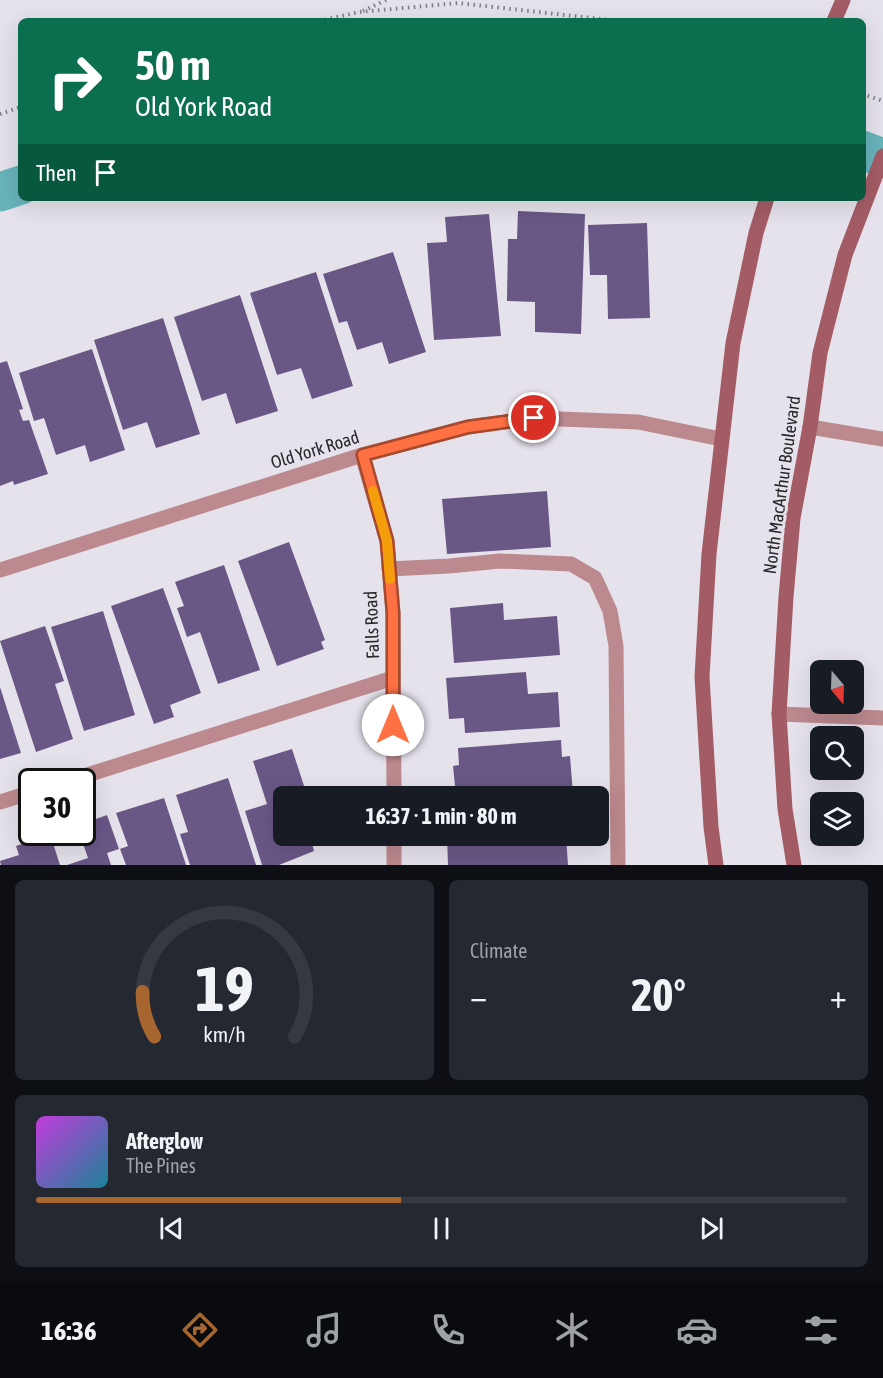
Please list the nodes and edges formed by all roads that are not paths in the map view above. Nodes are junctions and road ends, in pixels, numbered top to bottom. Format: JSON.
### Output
{"nodes":[{"id":1,"x":843,"y":0,"type":"edge"},
{"id":2,"x":835,"y":18,"type":"edge"},
{"id":3,"x":883,"y":156,"type":"edge"},
{"id":4,"x":866,"y":200,"type":"edge"},
{"id":5,"x":766,"y":201,"type":"edge"},
{"id":6,"x":866,"y":201,"type":"edge"},
{"id":7,"x":810,"y":427,"type":"junction"},
{"id":8,"x":721,"y":439,"type":"junction"},
{"id":9,"x":883,"y":439,"type":"edge"},
{"id":10,"x":363,"y":455,"type":"junction"},
{"id":11,"x":389,"y":569,"type":"junction"},
{"id":12,"x":0,"y":570,"type":"edge"},
{"id":13,"x":393,"y":678,"type":"junction"},
{"id":14,"x":779,"y":714,"type":"junction"},
{"id":15,"x":883,"y":718,"type":"edge"},
{"id":16,"x":96,"y":772,"type":"edge"},
{"id":17,"x":394,"y":786,"type":"edge"},
{"id":18,"x":18,"y":796,"type":"edge"},
{"id":19,"x":0,"y":802,"type":"edge"},
{"id":20,"x":394,"y":846,"type":"edge"},
{"id":21,"x":394,"y":865,"type":"edge"},
{"id":22,"x":618,"y":865,"type":"edge"},
{"id":23,"x":716,"y":865,"type":"edge"},
{"id":24,"x":794,"y":865,"type":"edge"}],
"edges":[{"from":1,"to":2,"type":"main road"},
{"from":3,"to":4,"type":"main road","name":"North MacArthur Boulevard"},
{"from":5,"to":8,"type":"main road"},
{"from":6,"to":7,"type":"main road","name":"North MacArthur Boulevard"},
{"from":7,"to":9,"type":"street"},
{"from":7,"to":14,"type":"main road","name":"North MacArthur Boulevard"},
{"from":8,"to":10,"type":"street","name":"Old York Road"},
{"from":8,"to":23,"type":"main road"},
{"from":10,"to":11,"type":"street","name":"Falls Road"},
{"from":10,"to":12,"type":"street","name":"Old York Road"},
{"from":11,"to":13,"type":"street","name":"Falls Road"},
{"from":11,"to":22,"type":"street"},
{"from":13,"to":16,"type":"street"},
{"from":13,"to":17,"type":"street","name":"Falls Road"},
{"from":14,"to":15,"type":"street"},
{"from":14,"to":24,"type":"main road","name":"North MacArthur Boulevard"},
{"from":18,"to":19,"type":"street"},
{"from":20,"to":21,"type":"street"}]}
